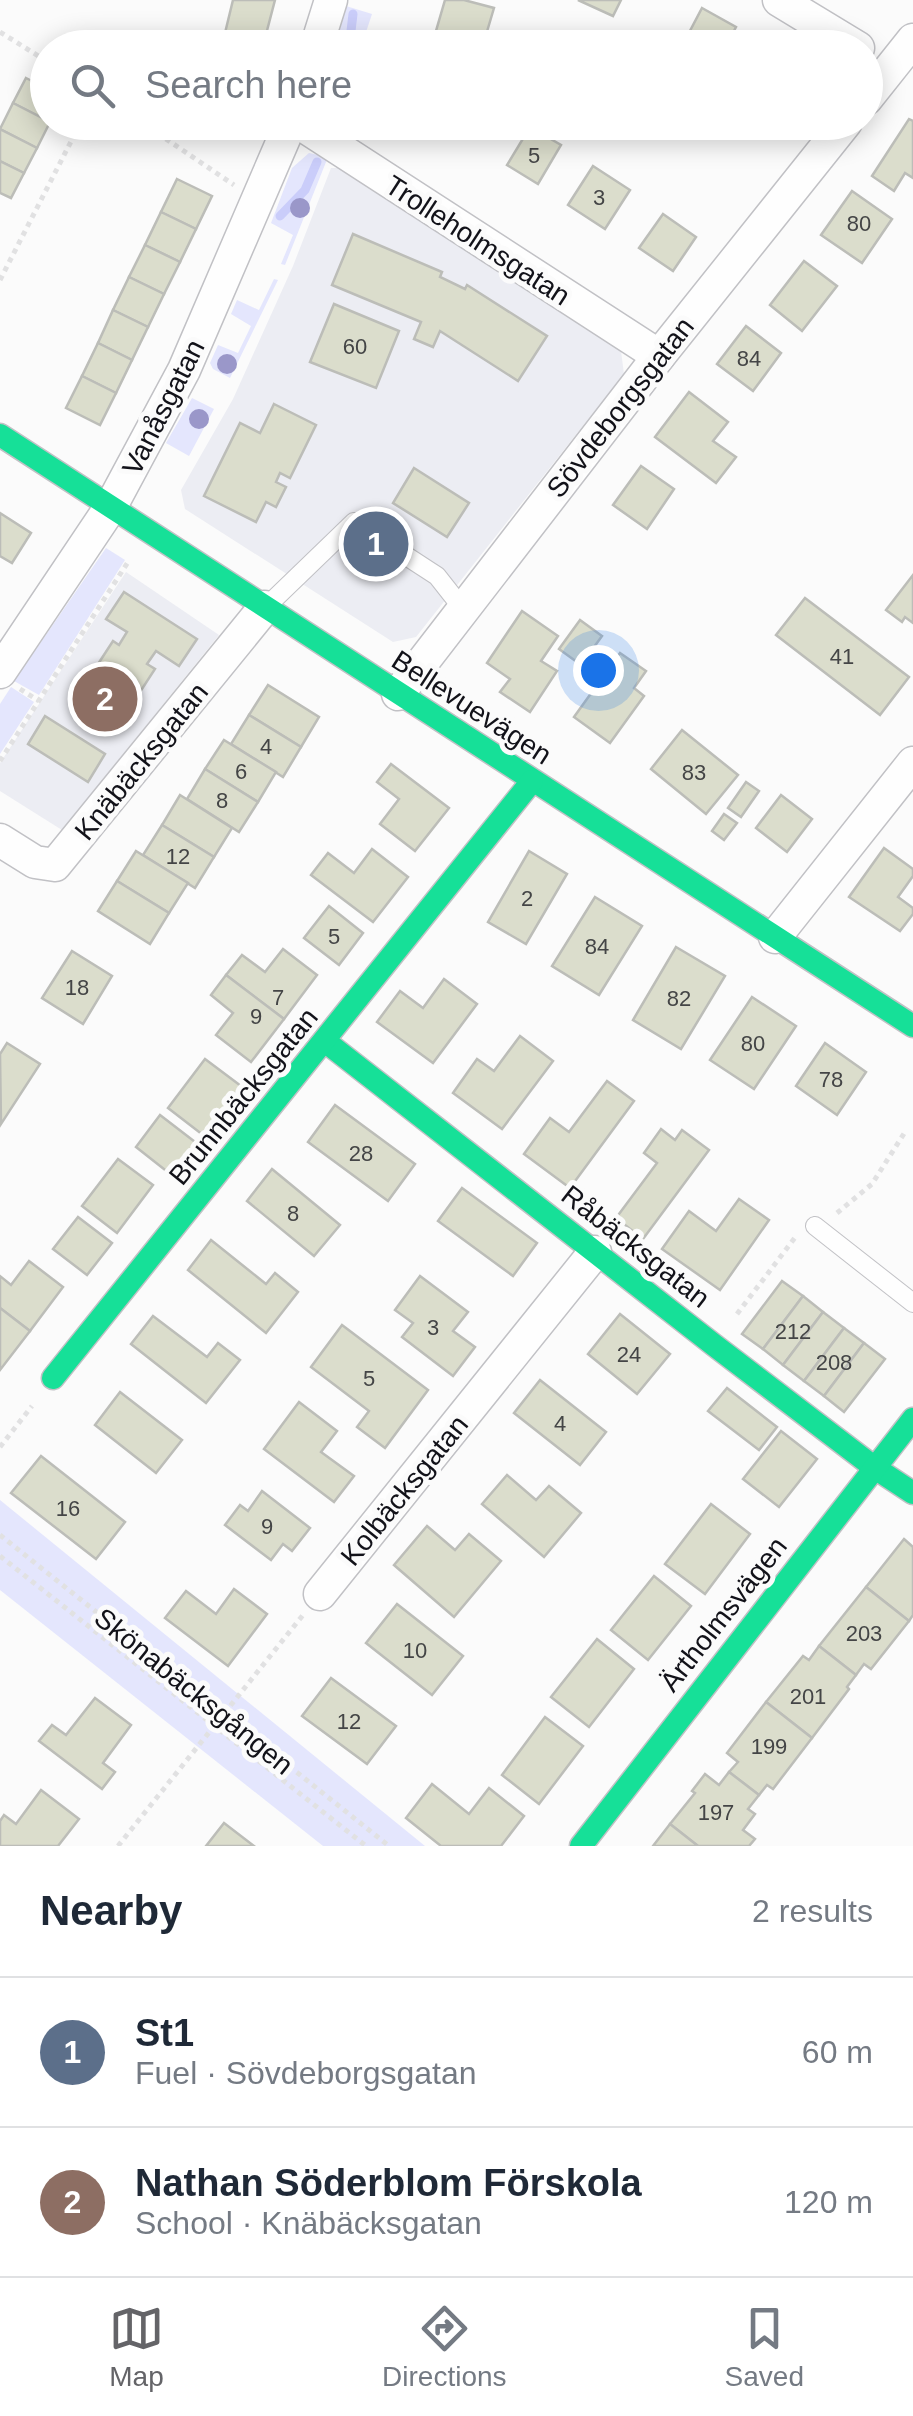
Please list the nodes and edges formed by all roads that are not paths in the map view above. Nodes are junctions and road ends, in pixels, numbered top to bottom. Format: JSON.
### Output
{"nodes":[{"id":1,"x":331,"y":0,"type":"edge"},
{"id":2,"x":779,"y":0,"type":"edge"},
{"id":3,"x":322,"y":30,"type":"edge"},
{"id":4,"x":828,"y":30,"type":"edge"},
{"id":5,"x":913,"y":40,"type":"edge"},
{"id":6,"x":883,"y":57,"type":"edge"},
{"id":7,"x":286,"y":140,"type":"edge"},
{"id":8,"x":322,"y":140,"type":"edge"},
{"id":9,"x":832,"y":140,"type":"edge"},
{"id":10,"x":659,"y":356,"type":"junction"},
{"id":11,"x":0,"y":435,"type":"edge"},
{"id":12,"x":110,"y":508,"type":"junction"},
{"id":13,"x":265,"y":608,"type":"junction"},
{"id":14,"x":463,"y":609,"type":"junction"},
{"id":15,"x":0,"y":672,"type":"edge"},
{"id":16,"x":398,"y":694,"type":"junction"},
{"id":17,"x":913,"y":763,"type":"edge"},
{"id":18,"x":532,"y":782,"type":"junction"},
{"id":19,"x":0,"y":840,"type":"edge"},
{"id":20,"x":775,"y":937,"type":"junction"},
{"id":21,"x":913,"y":1026,"type":"edge"},
{"id":22,"x":326,"y":1042,"type":"junction"},
{"id":23,"x":815,"y":1226,"type":"dead end"},
{"id":24,"x":595,"y":1252,"type":"junction"},
{"id":25,"x":913,"y":1303,"type":"edge"},
{"id":26,"x":54,"y":1378,"type":"road end"},
{"id":27,"x":913,"y":1419,"type":"edge"},
{"id":28,"x":875,"y":1468,"type":"junction"},
{"id":29,"x":913,"y":1493,"type":"edge"},
{"id":30,"x":320,"y":1594,"type":"road end"},
{"id":31,"x":582,"y":1846,"type":"edge"}],
"edges":[{"from":1,"to":3,"type":"street"},
{"from":2,"to":4,"type":"street"},
{"from":5,"to":6,"type":"street"},
{"from":7,"to":12,"type":"street","name":"Vanåsgatan"},
{"from":8,"to":10,"type":"street","name":"Trolleholmsgatan"},
{"from":9,"to":10,"type":"street","name":"Sövdeborgsgatan"},
{"from":10,"to":14,"type":"street","name":"Sövdeborgsgatan"},
{"from":11,"to":12,"type":"street","name":"Bellevuevägen"},
{"from":12,"to":13,"type":"street","name":"Bellevuevägen"},
{"from":12,"to":15,"type":"street","name":"Vanåsgatan"},
{"from":13,"to":14,"type":"lane"},
{"from":13,"to":16,"type":"street","name":"Bellevuevägen"},
{"from":13,"to":19,"type":"street","name":"Knäbäcksgatan"},
{"from":14,"to":16,"type":"street","name":"Sövdeborgsgatan"},
{"from":16,"to":18,"type":"street","name":"Bellevuevägen"},
{"from":17,"to":20,"type":"street"},
{"from":18,"to":20,"type":"street","name":"Bellevuevägen"},
{"from":18,"to":22,"type":"street","name":"Brunnbäcksgatan"},
{"from":20,"to":21,"type":"street","name":"Bellevuevägen"},
{"from":22,"to":24,"type":"street","name":"Råbäcksgatan"},
{"from":22,"to":26,"type":"street","name":"Brunnbäcksgatan"},
{"from":23,"to":25,"type":"lane"},
{"from":24,"to":28,"type":"street","name":"Råbäcksgatan"},
{"from":24,"to":30,"type":"street","name":"Kolbäcksgatan"},
{"from":27,"to":28,"type":"street","name":"Ärtholmsvägen"},
{"from":28,"to":29,"type":"street","name":"Råbäcksgatan"},
{"from":28,"to":31,"type":"street","name":"Ärtholmsvägen"}]}
